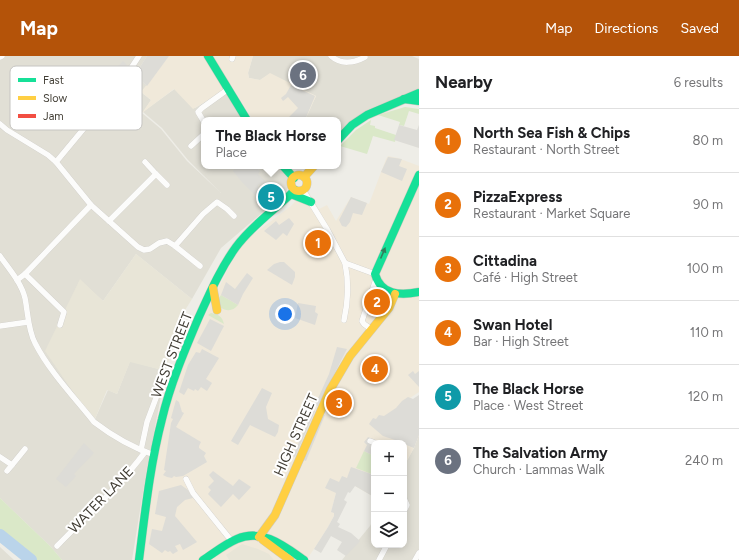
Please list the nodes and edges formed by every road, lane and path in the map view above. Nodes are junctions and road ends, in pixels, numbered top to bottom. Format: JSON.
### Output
{"nodes":[{"id":1,"x":139,"y":56,"type":"edge"},
{"id":2,"x":208,"y":56,"type":"edge"},
{"id":3,"x":331,"y":56,"type":"edge"},
{"id":4,"x":365,"y":57,"type":"dead end"},
{"id":5,"x":132,"y":66,"type":"edge"},
{"id":6,"x":226,"y":84,"type":"junction"},
{"id":7,"x":419,"y":93,"type":"edge"},
{"id":8,"x":403,"y":99,"type":"junction"},
{"id":9,"x":419,"y":101,"type":"edge"},
{"id":10,"x":201,"y":117,"type":"edge"},
{"id":11,"x":245,"y":117,"type":"edge"},
{"id":12,"x":0,"y":124,"type":"edge"},
{"id":13,"x":83,"y":130,"type":"edge"},
{"id":14,"x":201,"y":137,"type":"edge"},
{"id":15,"x":341,"y":137,"type":"edge"},
{"id":16,"x":191,"y":146,"type":"dead end"},
{"id":17,"x":56,"y":162,"type":"junction"},
{"id":18,"x":145,"y":162,"type":"dead end"},
{"id":19,"x":286,"y":169,"type":"edge"},
{"id":20,"x":311,"y":169,"type":"edge"},
{"id":21,"x":156,"y":174,"type":"junction"},
{"id":22,"x":419,"y":175,"type":"edge"},
{"id":23,"x":304,"y":177,"type":"junction"},
{"id":24,"x":294,"y":178,"type":"junction"},
{"id":25,"x":167,"y":185,"type":"dead end"},
{"id":26,"x":297,"y":191,"type":"junction"},
{"id":27,"x":311,"y":202,"type":"junction"},
{"id":28,"x":91,"y":205,"type":"junction"},
{"id":29,"x":234,"y":216,"type":"dead end"},
{"id":30,"x":109,"y":221,"type":"junction"},
{"id":31,"x":174,"y":246,"type":"junction"},
{"id":32,"x":0,"y":256,"type":"edge"},
{"id":33,"x":345,"y":263,"type":"junction"},
{"id":34,"x":200,"y":266,"type":"dead end"},
{"id":35,"x":25,"y":274,"type":"junction"},
{"id":36,"x":375,"y":276,"type":"junction"},
{"id":37,"x":17,"y":280,"type":"junction"},
{"id":38,"x":213,"y":288,"type":"junction"},
{"id":39,"x":419,"y":292,"type":"edge"},
{"id":40,"x":395,"y":294,"type":"junction"},
{"id":41,"x":217,"y":310,"type":"dead end"},
{"id":42,"x":344,"y":320,"type":"dead end"},
{"id":43,"x":28,"y":322,"type":"junction"},
{"id":44,"x":60,"y":325,"type":"dead end"},
{"id":45,"x":0,"y":326,"type":"edge"},
{"id":46,"x":371,"y":329,"type":"junction"},
{"id":47,"x":165,"y":374,"type":"dead end"},
{"id":48,"x":25,"y":448,"type":"dead end"},
{"id":49,"x":143,"y":451,"type":"junction"},
{"id":50,"x":154,"y":455,"type":"junction"},
{"id":51,"x":0,"y":457,"type":"edge"},
{"id":52,"x":12,"y":465,"type":"junction"},
{"id":53,"x":7,"y":471,"type":"dead end"},
{"id":54,"x":186,"y":479,"type":"dead end"},
{"id":55,"x":260,"y":537,"type":"junction"},
{"id":56,"x":230,"y":539,"type":"dead end"},
{"id":57,"x":57,"y":546,"type":"dead end"},
{"id":58,"x":385,"y":548,"type":"edge"},
{"id":59,"x":419,"y":553,"type":"edge"},
{"id":60,"x":138,"y":560,"type":"edge"},
{"id":61,"x":203,"y":560,"type":"edge"},
{"id":62,"x":290,"y":560,"type":"edge"},
{"id":63,"x":304,"y":560,"type":"edge"},
{"id":64,"x":379,"y":560,"type":"edge"},
{"id":65,"x":415,"y":560,"type":"edge"}],
"edges":[{"from":1,"to":5,"type":"street"},
{"from":2,"to":6,"type":"street"},
{"from":3,"to":4,"type":"street"},
{"from":6,"to":10,"type":"street"},
{"from":6,"to":11,"type":"street"},
{"from":7,"to":8,"type":"street"},
{"from":8,"to":9,"type":"street"},
{"from":8,"to":15,"type":"street"},
{"from":12,"to":17,"type":"street"},
{"from":13,"to":17,"type":"street"},
{"from":14,"to":16,"type":"street"},
{"from":17,"to":28,"type":"street"},
{"from":18,"to":21,"type":"street"},
{"from":19,"to":24,"type":"street"},
{"from":20,"to":23,"type":"street"},
{"from":21,"to":25,"type":"street"},
{"from":21,"to":30,"type":"street"},
{"from":36,"to":22,"type":"street","one_way":true},
{"from":23,"to":24,"type":"street"},
{"from":23,"to":26,"type":"street"},
{"from":24,"to":26,"type":"street"},
{"from":26,"to":27,"type":"street"},
{"from":26,"to":27,"type":"street"},
{"from":26,"to":38,"type":"street","name":"WEST STREET"},
{"from":27,"to":33,"type":"street"},
{"from":28,"to":30,"type":"street"},
{"from":28,"to":35,"type":"street"},
{"from":29,"to":31,"type":"street"},
{"from":30,"to":31,"type":"street"},
{"from":31,"to":34,"type":"street"},
{"from":32,"to":37,"type":"street"},
{"from":33,"to":36,"type":"street"},
{"from":33,"to":42,"type":"street"},
{"from":35,"to":37,"type":"street"},
{"from":35,"to":44,"type":"street"},
{"from":36,"to":40,"type":"street"},
{"from":36,"to":46,"type":"street"},
{"from":37,"to":43,"type":"street"},
{"from":38,"to":41,"type":"street"},
{"from":38,"to":50,"type":"street","name":"WEST STREET"},
{"from":39,"to":40,"type":"street"},
{"from":40,"to":46,"type":"street","name":"HIGH STREET"},
{"from":43,"to":45,"type":"street"},
{"from":43,"to":49,"type":"street"},
{"from":46,"to":55,"type":"street","name":"HIGH STREET"},
{"from":47,"to":49,"type":"street","name":"WEST STREET"},
{"from":48,"to":52,"type":"street"},
{"from":49,"to":50,"type":"street"},
{"from":49,"to":57,"type":"street","name":"WATER LANE"},
{"from":50,"to":60,"type":"street","name":"WEST STREET"},
{"from":51,"to":52,"type":"street"},
{"from":52,"to":53,"type":"street"},
{"from":54,"to":56,"type":"street"},
{"from":55,"to":61,"type":"street"},
{"from":55,"to":62,"type":"street"},
{"from":55,"to":63,"type":"street"},
{"from":58,"to":64,"type":"street"},
{"from":59,"to":65,"type":"street"}]}
